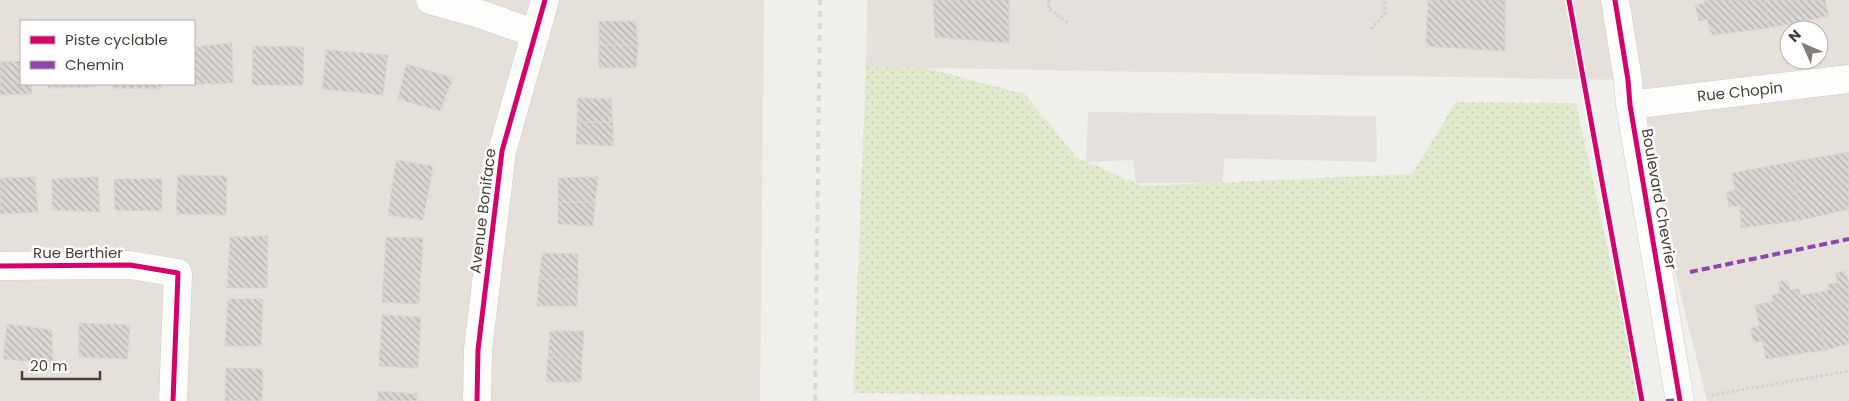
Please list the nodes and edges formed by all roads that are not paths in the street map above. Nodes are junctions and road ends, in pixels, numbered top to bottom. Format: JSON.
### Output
{"nodes":[{"id":1,"x":430,"y":0,"type":"edge"},
{"id":2,"x":545,"y":0,"type":"edge"},
{"id":3,"x":1615,"y":0,"type":"edge"},
{"id":4,"x":536,"y":34,"type":"junction"},
{"id":5,"x":1849,"y":79,"type":"edge"},
{"id":6,"x":1630,"y":105,"type":"junction"},
{"id":7,"x":0,"y":266,"type":"edge"},
{"id":8,"x":173,"y":401,"type":"edge"},
{"id":9,"x":477,"y":401,"type":"edge"},
{"id":10,"x":1680,"y":401,"type":"edge"}],
"edges":[{"from":1,"to":4,"type":"street"},
{"from":2,"to":4,"type":"street","name":"Avenue Boniface"},
{"from":3,"to":6,"type":"street","name":"Boulevard Chevrier"},
{"from":4,"to":9,"type":"street","name":"Avenue Boniface"},
{"from":5,"to":6,"type":"street","name":"Rue Chopin"},
{"from":6,"to":10,"type":"street","name":"Boulevard Chevrier"},
{"from":7,"to":8,"type":"street","name":"Rue Berthier"}]}
